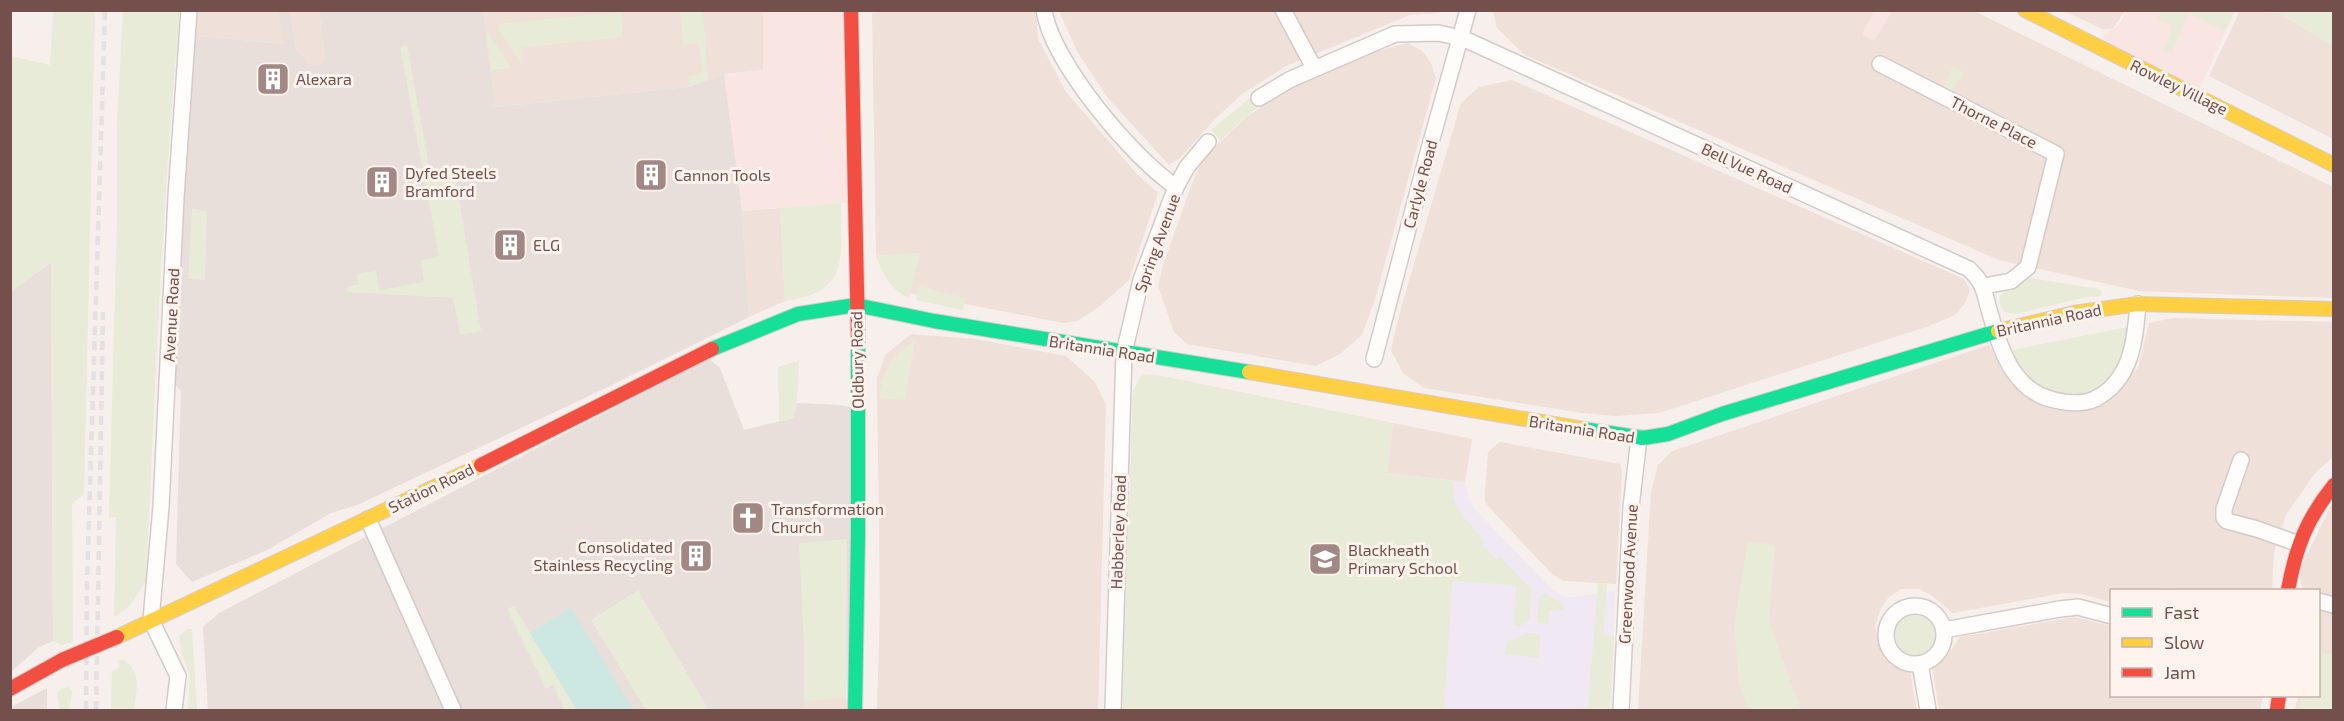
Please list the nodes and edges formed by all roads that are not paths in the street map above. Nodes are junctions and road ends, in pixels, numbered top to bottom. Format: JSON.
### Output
{"nodes":[{"id":1,"x":189,"y":10,"type":"edge"},
{"id":2,"x":851,"y":10,"type":"edge"},
{"id":3,"x":1044,"y":10,"type":"edge"},
{"id":4,"x":1283,"y":10,"type":"edge"},
{"id":5,"x":1468,"y":10,"type":"edge"},
{"id":6,"x":2025,"y":10,"type":"edge"},
{"id":7,"x":1462,"y":38,"type":"junction"},
{"id":8,"x":1880,"y":64,"type":"dead end"},
{"id":9,"x":1314,"y":68,"type":"junction"},
{"id":10,"x":1259,"y":98,"type":"dead end"},
{"id":11,"x":1208,"y":142,"type":"dead end"},
{"id":12,"x":2334,"y":165,"type":"edge"},
{"id":13,"x":1176,"y":187,"type":"junction"},
{"id":14,"x":1984,"y":286,"type":"junction"},
{"id":15,"x":2138,"y":303,"type":"junction"},
{"id":16,"x":856,"y":305,"type":"junction"},
{"id":17,"x":2334,"y":309,"type":"edge"},
{"id":18,"x":1997,"y":331,"type":"junction"},
{"id":19,"x":1124,"y":353,"type":"junction"},
{"id":20,"x":1374,"y":359,"type":"dead end"},
{"id":21,"x":1640,"y":438,"type":"junction"},
{"id":22,"x":2241,"y":460,"type":"dead end"},
{"id":23,"x":2334,"y":485,"type":"edge"},
{"id":24,"x":368,"y":519,"type":"junction"},
{"id":25,"x":2296,"y":543,"type":"junction"},
{"id":26,"x":2288,"y":589,"type":"edge"},
{"id":27,"x":2110,"y":615,"type":"edge"},
{"id":28,"x":151,"y":620,"type":"junction"},
{"id":29,"x":1944,"y":630,"type":"junction"},
{"id":30,"x":1920,"y":664,"type":"junction"},
{"id":31,"x":10,"y":689,"type":"edge"},
{"id":32,"x":174,"y":711,"type":"edge"},
{"id":33,"x":453,"y":711,"type":"edge"},
{"id":34,"x":855,"y":711,"type":"edge"},
{"id":35,"x":1113,"y":711,"type":"edge"},
{"id":36,"x":1621,"y":711,"type":"edge"},
{"id":37,"x":1928,"y":711,"type":"edge"}],
"edges":[{"from":1,"to":28,"type":"street","name":"Avenue Road"},
{"from":2,"to":16,"type":"street","name":"Oldbury Road"},
{"from":3,"to":13,"type":"street"},
{"from":4,"to":9,"type":"street"},
{"from":5,"to":7,"type":"street","name":"Carlyle Road"},
{"from":6,"to":12,"type":"street","name":"Rowley Village"},
{"from":7,"to":9,"type":"street"},
{"from":7,"to":14,"type":"street","name":"Bell Vue Road"},
{"from":7,"to":20,"type":"street","name":"Carlyle Road"},
{"from":8,"to":14,"type":"street","name":"Thorne Place"},
{"from":9,"to":10,"type":"street"},
{"from":11,"to":13,"type":"street","name":"Spring Avenue"},
{"from":13,"to":19,"type":"street","name":"Spring Avenue"},
{"from":14,"to":18,"type":"street"},
{"from":15,"to":17,"type":"street","name":"Britannia Road"},
{"from":15,"to":18,"type":"street","name":"Britannia Road"},
{"from":15,"to":18,"type":"street"},
{"from":16,"to":19,"type":"street","name":"Britannia Road"},
{"from":16,"to":24,"type":"street","name":"Station Road"},
{"from":16,"to":34,"type":"street","name":"Oldbury Road"},
{"from":18,"to":21,"type":"street","name":"Britannia Road"},
{"from":19,"to":21,"type":"street","name":"Britannia Road"},
{"from":19,"to":35,"type":"street","name":"Habberley Road"},
{"from":21,"to":36,"type":"street","name":"Greenwood Avenue"},
{"from":22,"to":25,"type":"street"},
{"from":23,"to":25,"type":"street"},
{"from":24,"to":28,"type":"street","name":"Station Road"},
{"from":24,"to":33,"type":"street"},
{"from":25,"to":26,"type":"street"},
{"from":27,"to":29,"type":"street"},
{"from":28,"to":31,"type":"street","name":"Station Road","bridge":true},
{"from":28,"to":32,"type":"street"},
{"from":29,"to":30,"type":"street"},
{"from":29,"to":30,"type":"street"},
{"from":30,"to":37,"type":"street"}]}
